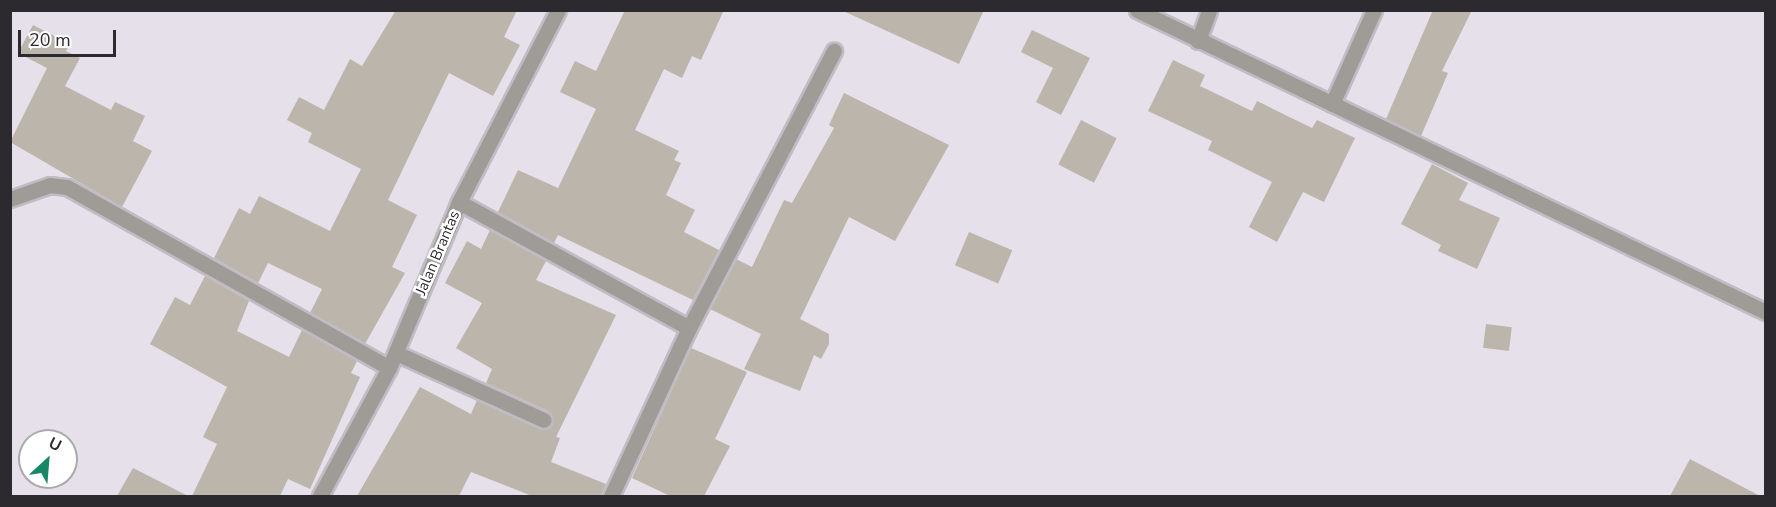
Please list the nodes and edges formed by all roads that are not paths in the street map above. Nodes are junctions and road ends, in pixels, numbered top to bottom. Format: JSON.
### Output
{"nodes":[{"id":1,"x":558,"y":10,"type":"edge"},
{"id":2,"x":1137,"y":10,"type":"edge"},
{"id":3,"x":1209,"y":10,"type":"edge"},
{"id":4,"x":1374,"y":10,"type":"edge"},
{"id":5,"x":1198,"y":41,"type":"junction"},
{"id":6,"x":834,"y":51,"type":"dead end"},
{"id":7,"x":1332,"y":104,"type":"junction"},
{"id":8,"x":10,"y":199,"type":"edge"},
{"id":9,"x":459,"y":202,"type":"junction"},
{"id":10,"x":1766,"y":312,"type":"edge"},
{"id":11,"x":689,"y":328,"type":"junction"},
{"id":12,"x":396,"y":352,"type":"junction"},
{"id":13,"x":389,"y":368,"type":"junction"},
{"id":14,"x":544,"y":420,"type":"dead end"},
{"id":15,"x":320,"y":496,"type":"edge"},
{"id":16,"x":611,"y":496,"type":"edge"}],
"edges":[{"from":1,"to":9,"type":"street","name":"Jalan Brantas"},
{"from":2,"to":5,"type":"street"},
{"from":3,"to":5,"type":"street"},
{"from":4,"to":7,"type":"street"},
{"from":5,"to":7,"type":"street"},
{"from":6,"to":11,"type":"street"},
{"from":7,"to":10,"type":"street"},
{"from":8,"to":13,"type":"street"},
{"from":9,"to":11,"type":"street"},
{"from":9,"to":12,"type":"street","name":"Jalan Brantas"},
{"from":11,"to":16,"type":"street"},
{"from":12,"to":13,"type":"street","name":"Jalan Brantas"},
{"from":12,"to":14,"type":"street"},
{"from":13,"to":15,"type":"street","name":"Jalan Brantas"}]}
